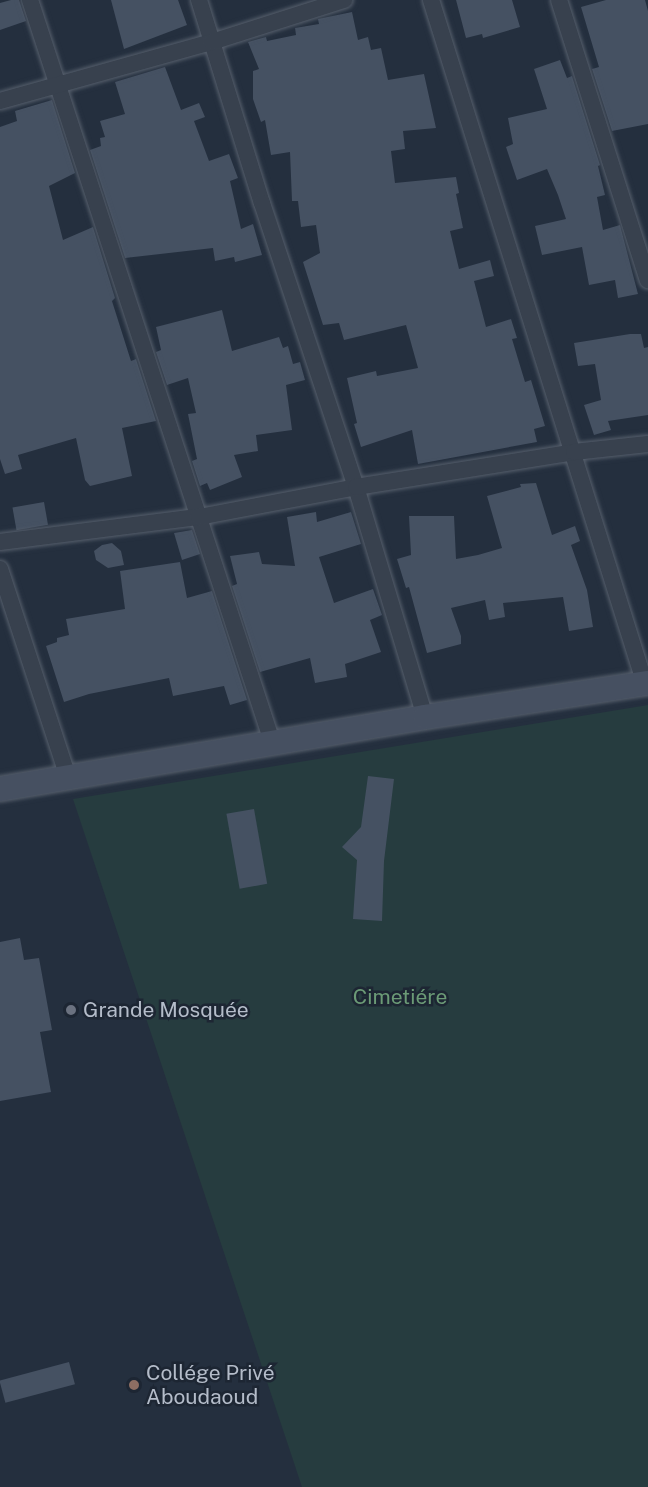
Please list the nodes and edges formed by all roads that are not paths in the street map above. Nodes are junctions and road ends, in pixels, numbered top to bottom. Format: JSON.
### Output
{"nodes":[{"id":1,"x":30,"y":0,"type":"edge"},
{"id":2,"x":199,"y":0,"type":"edge"},
{"id":3,"x":344,"y":0,"type":"edge"},
{"id":4,"x":431,"y":0,"type":"edge"},
{"id":5,"x":560,"y":0,"type":"edge"},
{"id":6,"x":212,"y":42,"type":"junction"},
{"id":7,"x":57,"y":85,"type":"junction"},
{"id":8,"x":0,"y":101,"type":"edge"},
{"id":9,"x":648,"y":280,"type":"edge"},
{"id":10,"x":648,"y":444,"type":"edge"},
{"id":11,"x":574,"y":452,"type":"junction"},
{"id":12,"x":356,"y":487,"type":"junction"},
{"id":13,"x":199,"y":517,"type":"junction"},
{"id":14,"x":0,"y":542,"type":"edge"},
{"id":15,"x":0,"y":569,"type":"edge"},
{"id":16,"x":647,"y":683,"type":"edge"},
{"id":17,"x":425,"y":717,"type":"junction"},
{"id":18,"x":273,"y":745,"type":"junction"},
{"id":19,"x":68,"y":777,"type":"junction"},
{"id":20,"x":0,"y":789,"type":"edge"}],
"edges":[{"from":1,"to":7,"type":"street"},
{"from":2,"to":6,"type":"street"},
{"from":3,"to":6,"type":"street"},
{"from":4,"to":11,"type":"street"},
{"from":5,"to":9,"type":"street"},
{"from":6,"to":7,"type":"street"},
{"from":6,"to":12,"type":"street"},
{"from":7,"to":8,"type":"street"},
{"from":7,"to":13,"type":"street"},
{"from":10,"to":11,"type":"street"},
{"from":11,"to":12,"type":"street"},
{"from":11,"to":16,"type":"street"},
{"from":12,"to":13,"type":"street"},
{"from":12,"to":17,"type":"street"},
{"from":13,"to":14,"type":"street"},
{"from":13,"to":18,"type":"street"},
{"from":15,"to":19,"type":"street"},
{"from":16,"to":17,"type":"main road"},
{"from":17,"to":18,"type":"main road"},
{"from":18,"to":19,"type":"main road"},
{"from":19,"to":20,"type":"main road"}]}
